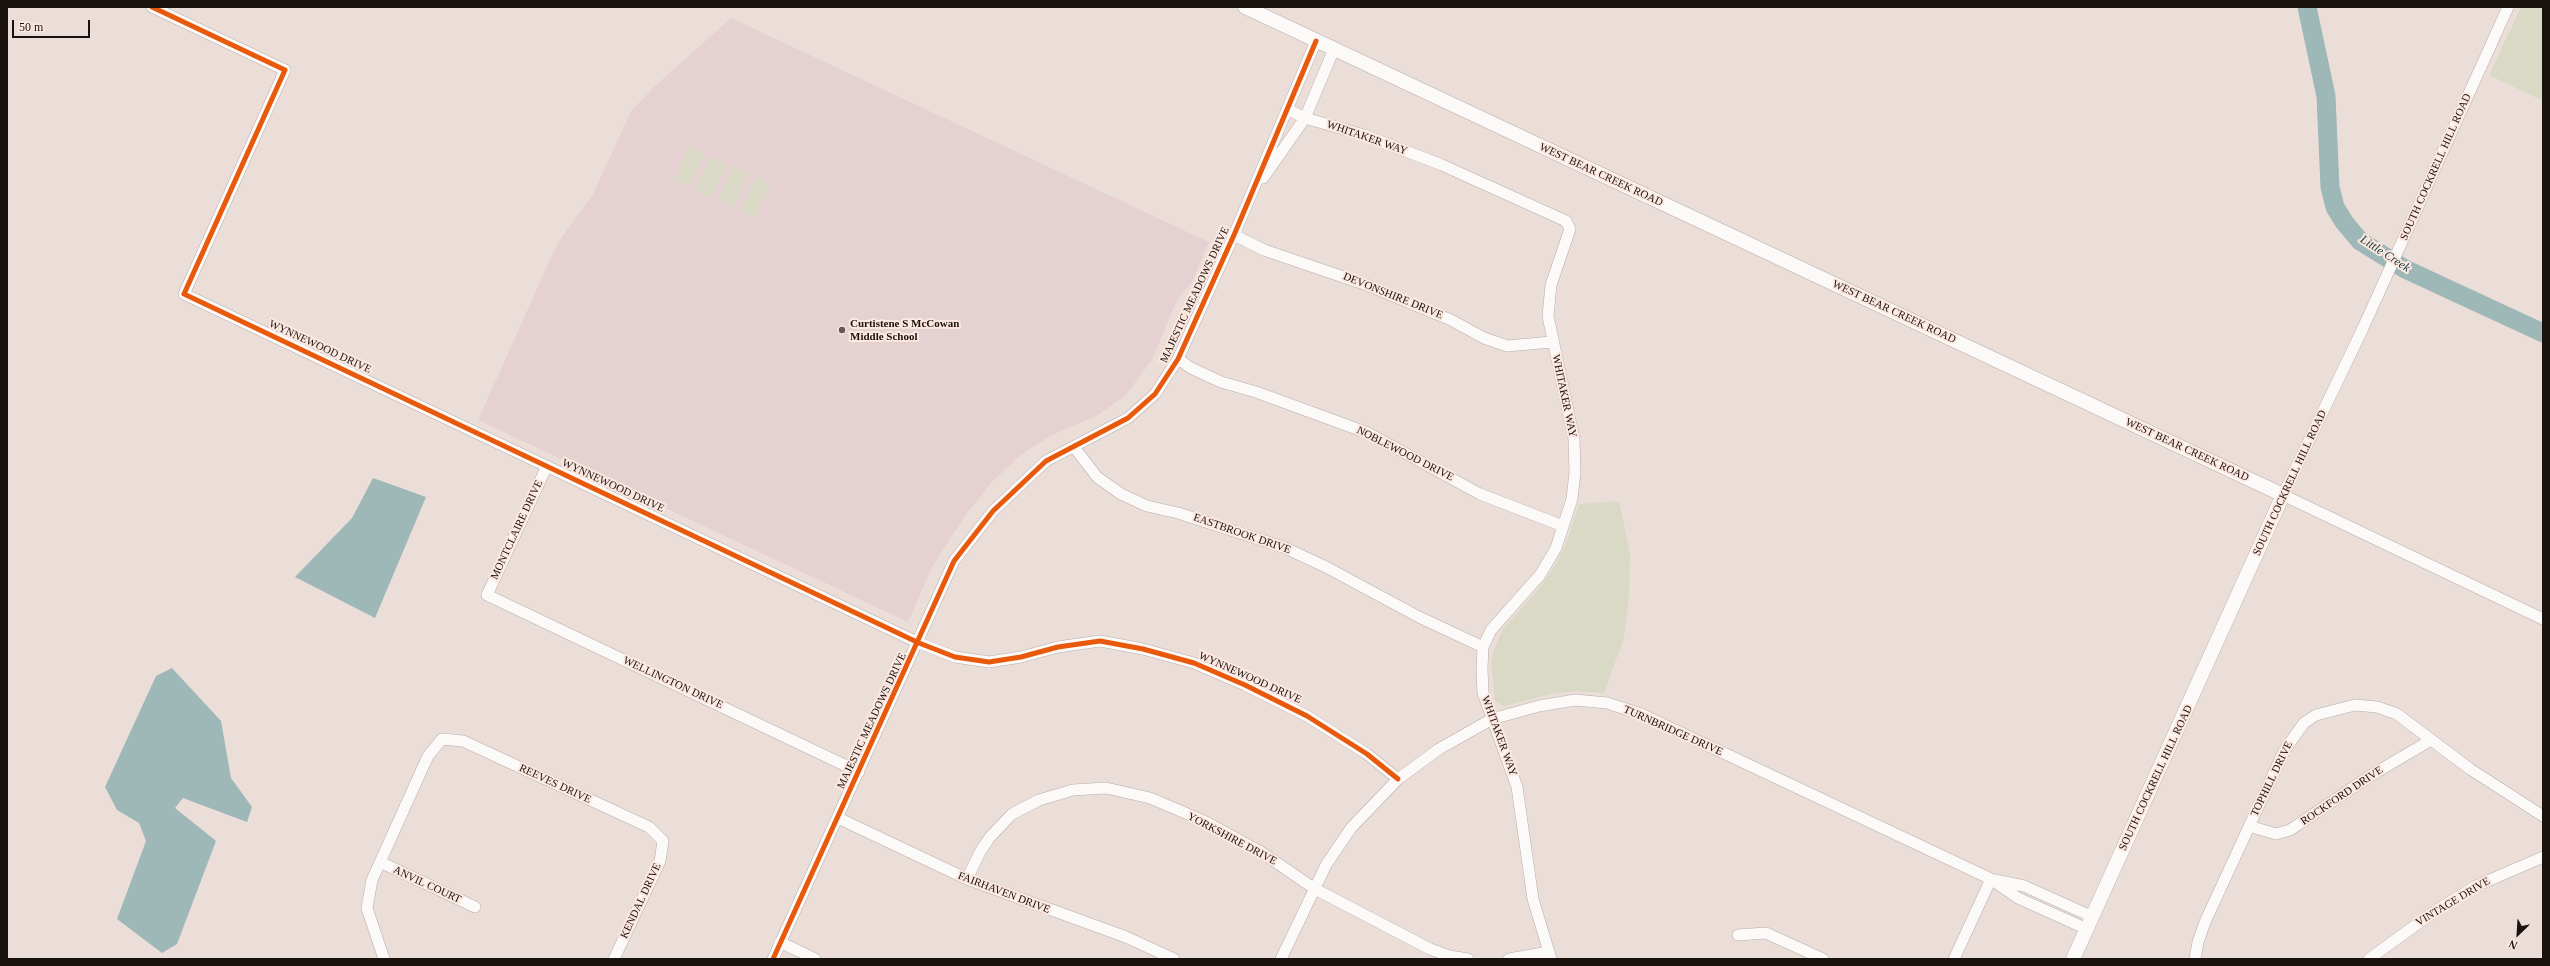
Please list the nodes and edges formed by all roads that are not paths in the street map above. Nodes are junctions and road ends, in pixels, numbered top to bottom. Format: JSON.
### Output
{"nodes":[{"id":1,"x":152,"y":7,"type":"edge"},
{"id":2,"x":1245,"y":7,"type":"edge"},
{"id":3,"x":2508,"y":7,"type":"edge"},
{"id":4,"x":1316,"y":41,"type":"junction"},
{"id":5,"x":1334,"y":49,"type":"junction"},
{"id":6,"x":1287,"y":109,"type":"junction"},
{"id":7,"x":1305,"y":118,"type":"junction"},
{"id":8,"x":1251,"y":194,"type":"junction"},
{"id":9,"x":1234,"y":235,"type":"junction"},
{"id":10,"x":1552,"y":342,"type":"junction"},
{"id":11,"x":1178,"y":359,"type":"junction"},
{"id":12,"x":1074,"y":447,"type":"junction"},
{"id":13,"x":547,"y":466,"type":"junction"},
{"id":14,"x":2283,"y":495,"type":"junction"},
{"id":15,"x":1563,"y":526,"type":"junction"},
{"id":16,"x":487,"y":595,"type":"joint"},
{"id":17,"x":2543,"y":619,"type":"edge"},
{"id":18,"x":919,"y":643,"type":"junction"},
{"id":19,"x":1484,"y":647,"type":"junction"},
{"id":20,"x":1492,"y":719,"type":"junction"},
{"id":21,"x":2431,"y":740,"type":"junction"},
{"id":22,"x":859,"y":772,"type":"junction"},
{"id":23,"x":1398,"y":779,"type":"junction"},
{"id":24,"x":2543,"y":816,"type":"edge"},
{"id":25,"x":838,"y":818,"type":"junction"},
{"id":26,"x":2249,"y":826,"type":"junction"},
{"id":27,"x":663,"y":841,"type":"joint"},
{"id":28,"x":2543,"y":857,"type":"edge"},
{"id":29,"x":380,"y":862,"type":"junction"},
{"id":30,"x":967,"y":879,"type":"junction"},
{"id":31,"x":1991,"y":879,"type":"junction"},
{"id":32,"x":1315,"y":889,"type":"junction"},
{"id":33,"x":474,"y":907,"type":"dead end"},
{"id":34,"x":2093,"y":916,"type":"junction"},
{"id":35,"x":2087,"y":930,"type":"junction"},
{"id":36,"x":1738,"y":935,"type":"dead end"},
{"id":37,"x":780,"y":942,"type":"junction"},
{"id":38,"x":1550,"y":956,"type":"edge"},
{"id":39,"x":384,"y":959,"type":"edge"},
{"id":40,"x":614,"y":959,"type":"edge"},
{"id":41,"x":773,"y":959,"type":"edge"},
{"id":42,"x":815,"y":959,"type":"edge"},
{"id":43,"x":1174,"y":959,"type":"edge"},
{"id":44,"x":1281,"y":959,"type":"edge"},
{"id":45,"x":1468,"y":959,"type":"edge"},
{"id":46,"x":1509,"y":959,"type":"edge"},
{"id":47,"x":1823,"y":959,"type":"edge"},
{"id":48,"x":1954,"y":959,"type":"edge"},
{"id":49,"x":2073,"y":959,"type":"edge"},
{"id":50,"x":2194,"y":959,"type":"edge"},
{"id":51,"x":2369,"y":959,"type":"edge"}],
"edges":[{"from":1,"to":13,"type":"street","name":"WYNNEWOOD DRIVE"},
{"from":2,"to":4,"type":"main road","name":"WEST BEAR CREEK ROAD"},
{"from":3,"to":14,"type":"street","name":"SOUTH COCKRELL HILL ROAD"},
{"from":4,"to":5,"type":"main road","name":"WEST BEAR CREEK ROAD"},
{"from":4,"to":6,"type":"street","name":"MAJESTIC MEADOWS DRIVE"},
{"from":5,"to":7,"type":"street","name":"MAJESTIC MEADOWS DRIVE"},
{"from":5,"to":14,"type":"main road","name":"WEST BEAR CREEK ROAD"},
{"from":6,"to":7,"type":"street","name":"WHITAKER WAY"},
{"from":6,"to":8,"type":"street","name":"MAJESTIC MEADOWS DRIVE"},
{"from":7,"to":8,"type":"street","name":"MAJESTIC MEADOWS DRIVE"},
{"from":7,"to":10,"type":"street","name":"WHITAKER WAY"},
{"from":8,"to":9,"type":"street","name":"MAJESTIC MEADOWS DRIVE"},
{"from":9,"to":10,"type":"street","name":"DEVONSHIRE DRIVE"},
{"from":9,"to":11,"type":"street","name":"MAJESTIC MEADOWS DRIVE"},
{"from":10,"to":15,"type":"street","name":"WHITAKER WAY"},
{"from":11,"to":12,"type":"street","name":"MAJESTIC MEADOWS DRIVE"},
{"from":11,"to":15,"type":"street","name":"NOBLEWOOD DRIVE"},
{"from":12,"to":18,"type":"street","name":"MAJESTIC MEADOWS DRIVE"},
{"from":12,"to":19,"type":"street","name":"EASTBROOK DRIVE"},
{"from":13,"to":16,"type":"street","name":"MONTCLAIRE DRIVE"},
{"from":13,"to":18,"type":"street","name":"WYNNEWOOD DRIVE"},
{"from":14,"to":17,"type":"street","name":"WEST BEAR CREEK ROAD"},
{"from":14,"to":34,"type":"main road","name":"SOUTH COCKRELL HILL ROAD"},
{"from":15,"to":19,"type":"street","name":"WHITAKER WAY"},
{"from":16,"to":22,"type":"street","name":"WELLINGTON DRIVE"},
{"from":18,"to":22,"type":"street","name":"MAJESTIC MEADOWS DRIVE"},
{"from":18,"to":23,"type":"street","name":"WYNNEWOOD DRIVE"},
{"from":19,"to":20,"type":"street","name":"WHITAKER WAY"},
{"from":20,"to":23,"type":"street","name":"TURNBRIDGE DRIVE"},
{"from":20,"to":31,"type":"street","name":"TURNBRIDGE DRIVE"},
{"from":20,"to":38,"type":"street","name":"WHITAKER WAY"},
{"from":21,"to":24,"type":"street","name":"TOPHILL DRIVE"},
{"from":21,"to":26,"type":"street","name":"ROCKFORD DRIVE"},
{"from":21,"to":26,"type":"street","name":"TOPHILL DRIVE"},
{"from":22,"to":25,"type":"street","name":"MAJESTIC MEADOWS DRIVE"},
{"from":23,"to":32,"type":"street","name":"TURNBRIDGE DRIVE"},
{"from":25,"to":30,"type":"street","name":"FAIRHAVEN DRIVE"},
{"from":25,"to":37,"type":"street","name":"MAJESTIC MEADOWS DRIVE"},
{"from":26,"to":50,"type":"street","name":"TOPHILL DRIVE"},
{"from":27,"to":29,"type":"street","name":"REEVES DRIVE"},
{"from":27,"to":40,"type":"street","name":"KENDAL DRIVE"},
{"from":28,"to":51,"type":"street","name":"VINTAGE DRIVE"},
{"from":29,"to":33,"type":"street","name":"ANVIL COURT"},
{"from":29,"to":39,"type":"street"},
{"from":30,"to":32,"type":"street","name":"YORKSHIRE DRIVE"},
{"from":30,"to":43,"type":"street","name":"FAIRHAVEN DRIVE"},
{"from":31,"to":34,"type":"street","name":"TURNBRIDGE DRIVE"},
{"from":31,"to":35,"type":"street","name":"TURNBRIDGE DRIVE"},
{"from":31,"to":48,"type":"street"},
{"from":32,"to":44,"type":"street","name":"TURNBRIDGE DRIVE"},
{"from":32,"to":45,"type":"street","name":"YORKSHIRE DRIVE"},
{"from":34,"to":35,"type":"main road","name":"SOUTH COCKRELL HILL ROAD"},
{"from":35,"to":49,"type":"main road","name":"SOUTH COCKRELL HILL ROAD"},
{"from":36,"to":47,"type":"street"},
{"from":37,"to":41,"type":"street","name":"MAJESTIC MEADOWS DRIVE"},
{"from":37,"to":42,"type":"street"},
{"from":38,"to":46,"type":"street"}]}
